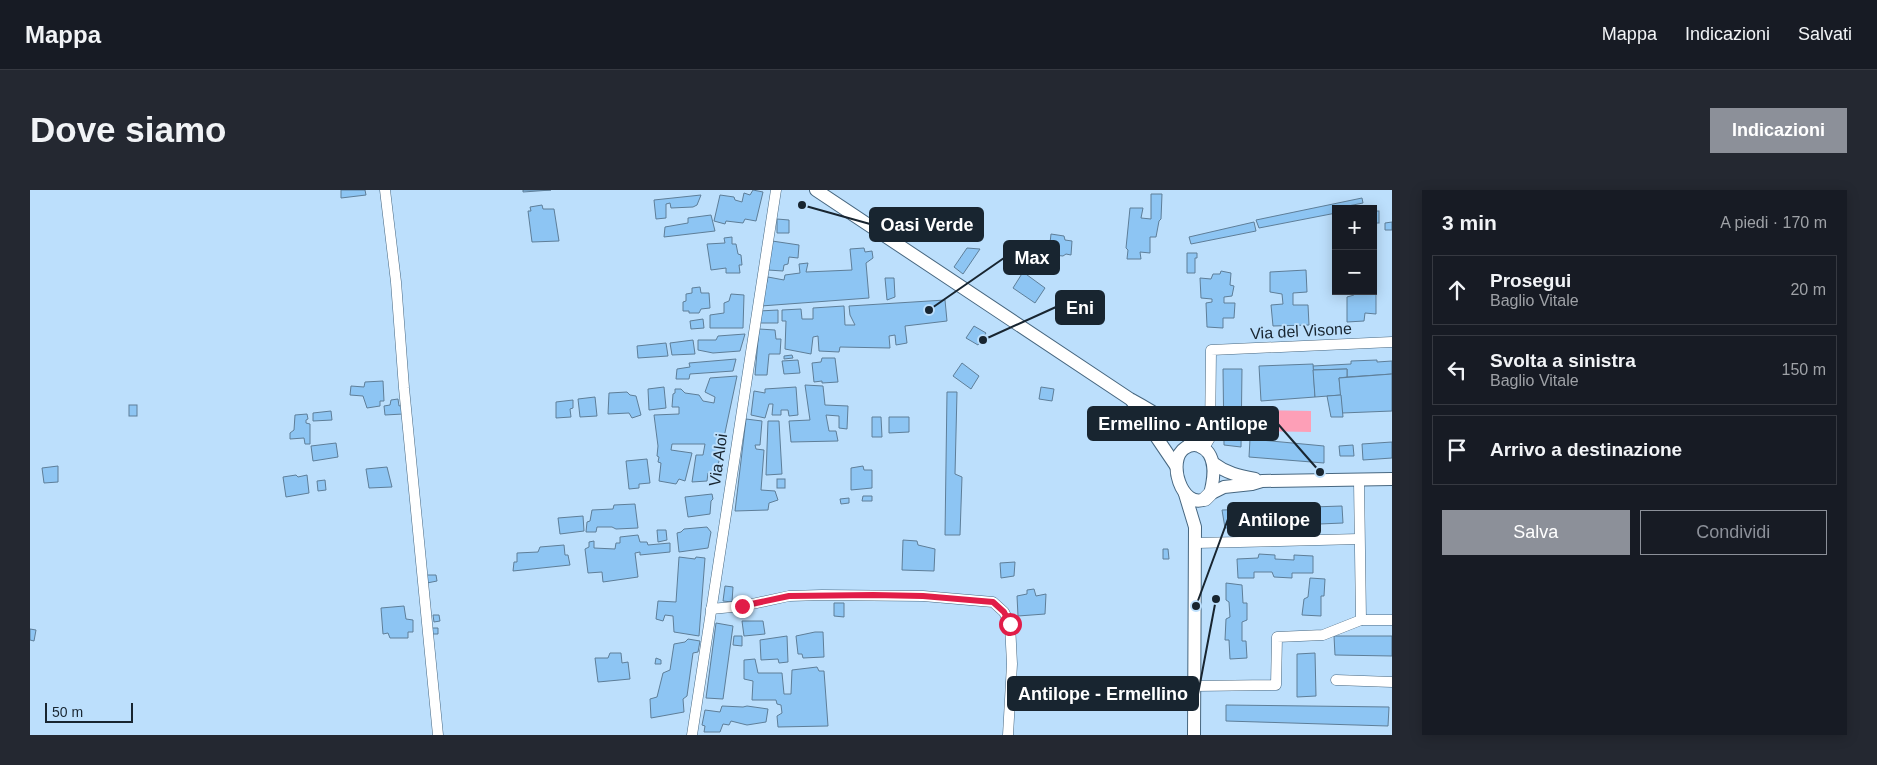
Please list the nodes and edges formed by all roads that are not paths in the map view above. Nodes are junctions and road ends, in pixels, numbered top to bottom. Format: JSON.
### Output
{"nodes":[{"id":1,"x":385,"y":190,"type":"edge"},
{"id":2,"x":776,"y":190,"type":"edge"},
{"id":3,"x":816,"y":190,"type":"edge"},
{"id":4,"x":1392,"y":342,"type":"edge"},
{"id":5,"x":1130,"y":399,"type":"junction"},
{"id":6,"x":1200,"y":446,"type":"junction"},
{"id":7,"x":1213,"y":463,"type":"junction"},
{"id":8,"x":1176,"y":466,"type":"junction"},
{"id":9,"x":1392,"y":479,"type":"edge"},
{"id":10,"x":1262,"y":481,"type":"junction"},
{"id":11,"x":1358,"y":481,"type":"junction"},
{"id":12,"x":1185,"y":494,"type":"junction"},
{"id":13,"x":1208,"y":496,"type":"junction"},
{"id":14,"x":1196,"y":526,"type":"junction"},
{"id":15,"x":1359,"y":539,"type":"junction"},
{"id":16,"x":1196,"y":543,"type":"junction"},
{"id":17,"x":711,"y":609,"type":"junction"},
{"id":18,"x":1361,"y":620,"type":"junction"},
{"id":19,"x":1392,"y":620,"type":"edge"},
{"id":20,"x":1336,"y":680,"type":"dead end"},
{"id":21,"x":1392,"y":682,"type":"edge"},
{"id":22,"x":1195,"y":686,"type":"junction"},
{"id":23,"x":438,"y":735,"type":"edge"},
{"id":24,"x":692,"y":735,"type":"edge"},
{"id":25,"x":1008,"y":735,"type":"edge"},
{"id":26,"x":1194,"y":735,"type":"edge"}],
"edges":[{"from":1,"to":23,"type":"street"},
{"from":2,"to":17,"type":"street","name":"Via Aloi"},
{"from":3,"to":5,"type":"street"},
{"from":4,"to":6,"type":"street","name":"Via del Visone"},
{"from":5,"to":6,"type":"street"},
{"from":5,"to":8,"type":"street"},
{"from":6,"to":7,"type":"street"},
{"from":6,"to":8,"type":"street"},
{"from":7,"to":10,"type":"street"},
{"from":7,"to":13,"type":"street"},
{"from":8,"to":12,"type":"street"},
{"from":9,"to":11,"type":"street"},
{"from":10,"to":11,"type":"street"},
{"from":10,"to":13,"type":"street"},
{"from":11,"to":15,"type":"street"},
{"from":12,"to":13,"type":"street"},
{"from":12,"to":14,"type":"street"},
{"from":13,"to":14,"type":"street"},
{"from":14,"to":16,"type":"street"},
{"from":15,"to":16,"type":"street"},
{"from":15,"to":18,"type":"street"},
{"from":16,"to":22,"type":"street"},
{"from":17,"to":24,"type":"street","name":"Via Aloi"},
{"from":17,"to":25,"type":"street"},
{"from":18,"to":19,"type":"street"},
{"from":18,"to":22,"type":"street"},
{"from":20,"to":21,"type":"street"},
{"from":22,"to":26,"type":"street"}]}
